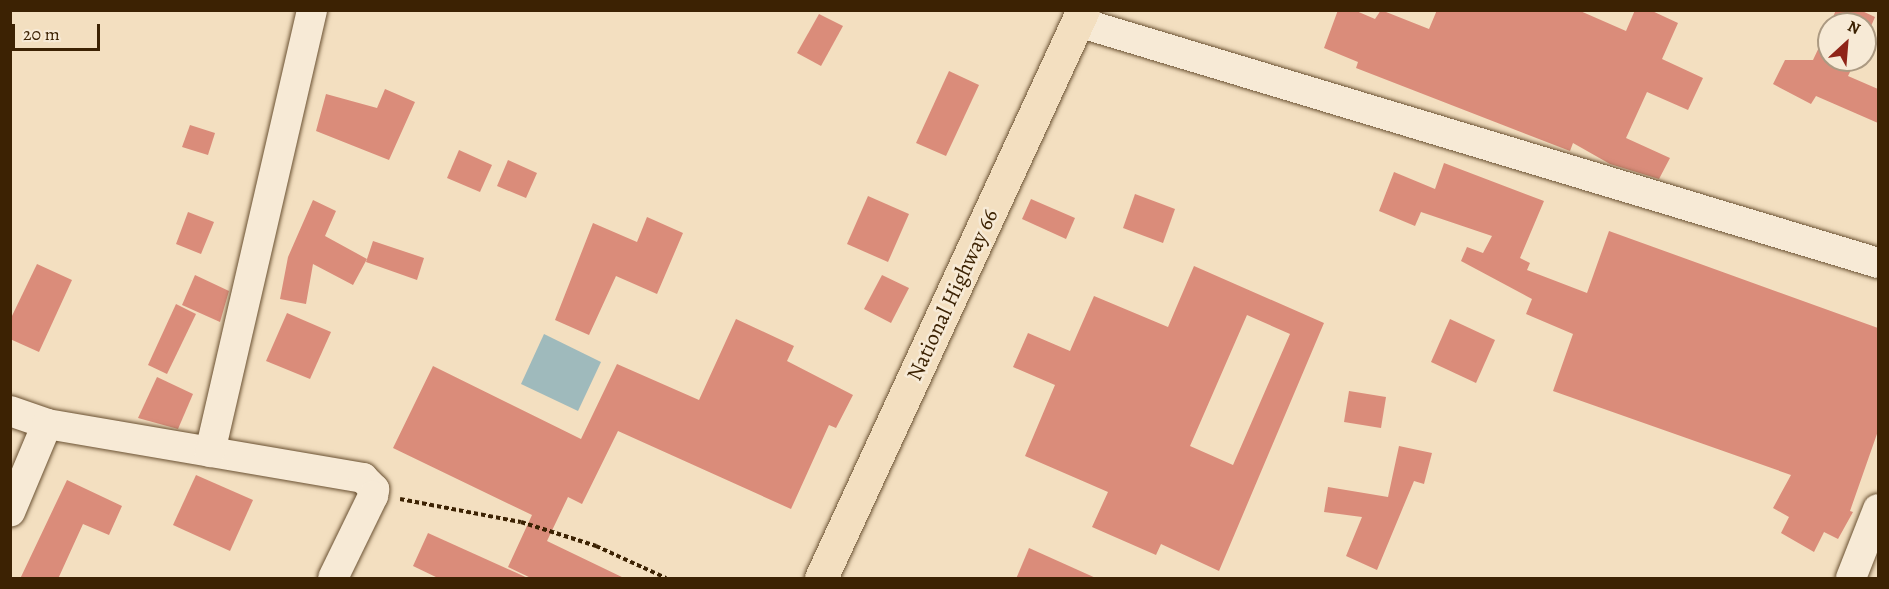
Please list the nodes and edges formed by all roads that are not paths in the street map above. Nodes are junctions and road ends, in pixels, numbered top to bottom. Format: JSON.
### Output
{"nodes":[{"id":1,"x":312,"y":10,"type":"edge"},
{"id":2,"x":1080,"y":16,"type":"edge"},
{"id":3,"x":1878,"y":263,"type":"edge"},
{"id":4,"x":10,"y":411,"type":"edge"},
{"id":5,"x":47,"y":424,"type":"junction"},
{"id":6,"x":210,"y":452,"type":"junction"},
{"id":7,"x":1878,"y":509,"type":"edge"},
{"id":8,"x":10,"y":513,"type":"edge"},
{"id":9,"x":333,"y":579,"type":"edge"},
{"id":10,"x":821,"y":579,"type":"edge"},
{"id":11,"x":1851,"y":579,"type":"edge"}],
"edges":[{"from":1,"to":6,"type":"street"},
{"from":2,"to":3,"type":"street"},
{"from":2,"to":10,"type":"main road","name":"National Highway 66"},
{"from":4,"to":5,"type":"street"},
{"from":5,"to":6,"type":"street"},
{"from":5,"to":8,"type":"street"},
{"from":6,"to":9,"type":"street"},
{"from":7,"to":11,"type":"street"}]}
